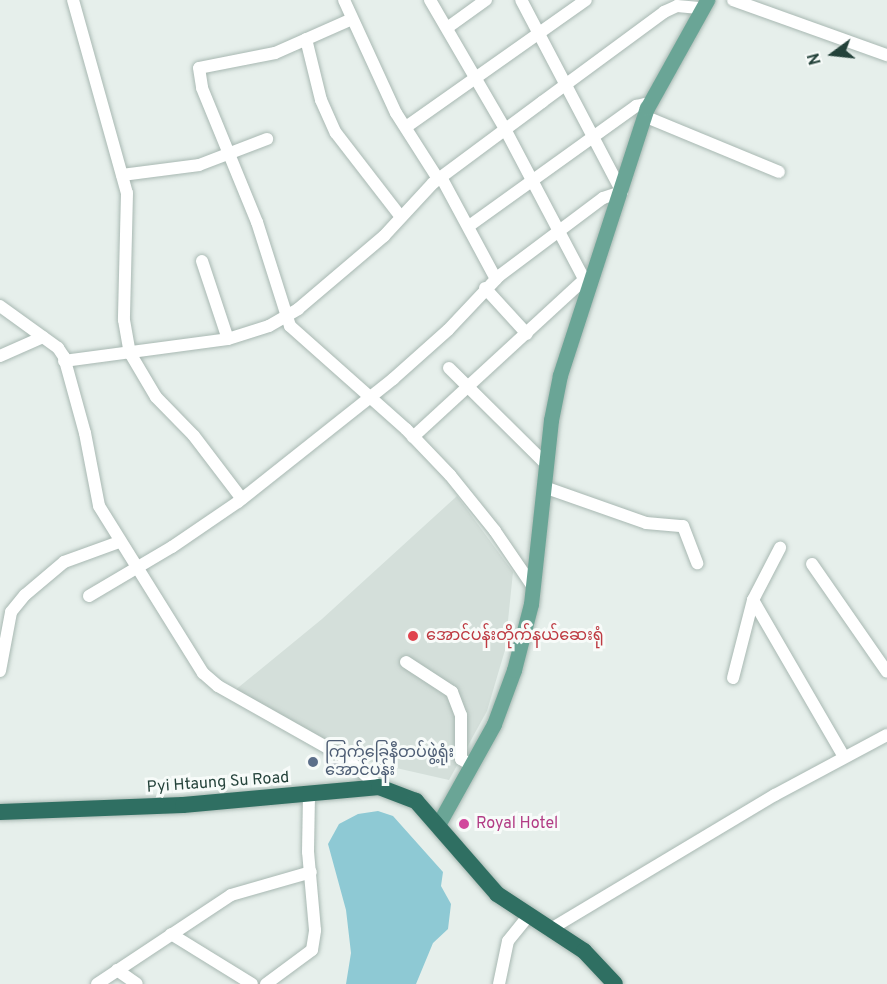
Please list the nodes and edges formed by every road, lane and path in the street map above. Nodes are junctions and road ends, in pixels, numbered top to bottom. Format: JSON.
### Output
{"nodes":[{"id":1,"x":73,"y":0,"type":"edge"},
{"id":2,"x":344,"y":0,"type":"edge"},
{"id":3,"x":430,"y":0,"type":"edge"},
{"id":4,"x":486,"y":0,"type":"edge"},
{"id":5,"x":521,"y":0,"type":"edge"},
{"id":6,"x":586,"y":0,"type":"edge"},
{"id":7,"x":733,"y":0,"type":"edge"},
{"id":8,"x":705,"y":4,"type":"edge"},
{"id":9,"x":352,"y":19,"type":"junction"},
{"id":10,"x":447,"y":28,"type":"junction"},
{"id":11,"x":541,"y":33,"type":"junction"},
{"id":12,"x":306,"y":39,"type":"junction"},
{"id":13,"x":887,"y":55,"type":"edge"},
{"id":14,"x":476,"y":80,"type":"junction"},
{"id":15,"x":568,"y":83,"type":"junction"},
{"id":16,"x":647,"y":110,"type":"junction"},
{"id":17,"x":406,"y":127,"type":"junction"},
{"id":18,"x":505,"y":129,"type":"junction"},
{"id":19,"x":592,"y":137,"type":"junction"},
{"id":20,"x":267,"y":139,"type":"dead end"},
{"id":21,"x":230,"y":157,"type":"junction"},
{"id":22,"x":779,"y":172,"type":"dead end"},
{"id":23,"x":122,"y":175,"type":"junction"},
{"id":24,"x":440,"y":178,"type":"junction"},
{"id":25,"x":531,"y":181,"type":"junction"},
{"id":26,"x":622,"y":192,"type":"junction"},
{"id":27,"x":401,"y":217,"type":"junction"},
{"id":28,"x":469,"y":226,"type":"junction"},
{"id":29,"x":557,"y":232,"type":"junction"},
{"id":30,"x":202,"y":261,"type":"dead end"},
{"id":31,"x":496,"y":279,"type":"junction"},
{"id":32,"x":586,"y":284,"type":"junction"},
{"id":33,"x":485,"y":288,"type":"junction"},
{"id":34,"x":0,"y":306,"type":"edge"},
{"id":35,"x":285,"y":317,"type":"junction"},
{"id":36,"x":527,"y":334,"type":"junction"},
{"id":37,"x":42,"y":337,"type":"junction"},
{"id":38,"x":228,"y":339,"type":"junction"},
{"id":39,"x":130,"y":353,"type":"junction"},
{"id":40,"x":0,"y":356,"type":"edge"},
{"id":41,"x":64,"y":362,"type":"junction"},
{"id":42,"x":449,"y":368,"type":"dead end"},
{"id":43,"x":469,"y":387,"type":"junction"},
{"id":44,"x":370,"y":397,"type":"junction"},
{"id":45,"x":413,"y":437,"type":"junction"},
{"id":46,"x":546,"y":464,"type":"junction"},
{"id":47,"x":544,"y":487,"type":"junction"},
{"id":48,"x":242,"y":499,"type":"junction"},
{"id":49,"x":119,"y":542,"type":"junction"},
{"id":50,"x":780,"y":548,"type":"dead end"},
{"id":51,"x":697,"y":563,"type":"dead end"},
{"id":52,"x":812,"y":564,"type":"dead end"},
{"id":53,"x":135,"y":567,"type":"junction"},
{"id":54,"x":532,"y":587,"type":"junction"},
{"id":55,"x":89,"y":596,"type":"dead end"},
{"id":56,"x":753,"y":600,"type":"junction"},
{"id":57,"x":406,"y":662,"type":"dead end"},
{"id":58,"x":0,"y":671,"type":"edge"},
{"id":59,"x":887,"y":672,"type":"edge"},
{"id":60,"x":733,"y":678,"type":"dead end"},
{"id":61,"x":887,"y":735,"type":"edge"},
{"id":62,"x":843,"y":757,"type":"junction"},
{"id":63,"x":471,"y":765,"type":"junction"},
{"id":64,"x":379,"y":787,"type":"junction"},
{"id":65,"x":309,"y":794,"type":"junction"},
{"id":66,"x":0,"y":812,"type":"edge"},
{"id":67,"x":439,"y":823,"type":"junction"},
{"id":68,"x":311,"y":872,"type":"junction"},
{"id":69,"x":528,"y":916,"type":"junction"},
{"id":70,"x":549,"y":930,"type":"junction"},
{"id":71,"x":171,"y":934,"type":"junction"},
{"id":72,"x":117,"y":970,"type":"junction"},
{"id":73,"x":97,"y":984,"type":"edge"},
{"id":74,"x":137,"y":984,"type":"edge"},
{"id":75,"x":252,"y":984,"type":"edge"},
{"id":76,"x":266,"y":984,"type":"edge"},
{"id":77,"x":499,"y":984,"type":"edge"},
{"id":78,"x":615,"y":984,"type":"edge"}],
"edges":[{"from":1,"to":23,"type":"street"},
{"from":2,"to":9,"type":"street"},
{"from":3,"to":10,"type":"street"},
{"from":4,"to":10,"type":"street"},
{"from":5,"to":11,"type":"street"},
{"from":6,"to":11,"type":"street"},
{"from":7,"to":13,"type":"street"},
{"from":8,"to":15,"type":"street"},
{"from":8,"to":16,"type":"main road"},
{"from":9,"to":12,"type":"street"},
{"from":9,"to":17,"type":"street"},
{"from":10,"to":14,"type":"street"},
{"from":11,"to":14,"type":"street"},
{"from":11,"to":15,"type":"street"},
{"from":12,"to":21,"type":"street"},
{"from":12,"to":27,"type":"street"},
{"from":14,"to":17,"type":"street"},
{"from":14,"to":18,"type":"street"},
{"from":15,"to":18,"type":"street"},
{"from":15,"to":19,"type":"street"},
{"from":16,"to":19,"type":"street"},
{"from":16,"to":22,"type":"street"},
{"from":16,"to":26,"type":"main road"},
{"from":17,"to":24,"type":"street"},
{"from":18,"to":24,"type":"street"},
{"from":18,"to":25,"type":"street"},
{"from":19,"to":25,"type":"street"},
{"from":19,"to":26,"type":"street"},
{"from":20,"to":21,"type":"street"},
{"from":21,"to":23,"type":"street"},
{"from":21,"to":35,"type":"street"},
{"from":23,"to":39,"type":"street"},
{"from":24,"to":27,"type":"street"},
{"from":24,"to":28,"type":"street"},
{"from":25,"to":28,"type":"street"},
{"from":25,"to":29,"type":"street"},
{"from":26,"to":29,"type":"street"},
{"from":26,"to":32,"type":"main road"},
{"from":27,"to":35,"type":"street"},
{"from":28,"to":31,"type":"street"},
{"from":29,"to":31,"type":"street"},
{"from":29,"to":32,"type":"street"},
{"from":30,"to":38,"type":"street"},
{"from":31,"to":33,"type":"street"},
{"from":32,"to":36,"type":"street"},
{"from":32,"to":46,"type":"main road"},
{"from":33,"to":36,"type":"street"},
{"from":33,"to":44,"type":"street"},
{"from":34,"to":37,"type":"street"},
{"from":35,"to":38,"type":"street"},
{"from":35,"to":44,"type":"street"},
{"from":36,"to":43,"type":"street"},
{"from":37,"to":40,"type":"street"},
{"from":37,"to":41,"type":"street"},
{"from":38,"to":39,"type":"street"},
{"from":39,"to":41,"type":"street"},
{"from":39,"to":48,"type":"street"},
{"from":41,"to":49,"type":"street"},
{"from":42,"to":43,"type":"street"},
{"from":43,"to":45,"type":"street"},
{"from":43,"to":46,"type":"street"},
{"from":44,"to":45,"type":"street"},
{"from":44,"to":48,"type":"street"},
{"from":45,"to":54,"type":"street"},
{"from":46,"to":47,"type":"main road"},
{"from":47,"to":51,"type":"street"},
{"from":47,"to":54,"type":"main road"},
{"from":48,"to":53,"type":"street"},
{"from":49,"to":53,"type":"street"},
{"from":49,"to":58,"type":"street"},
{"from":50,"to":56,"type":"street"},
{"from":52,"to":59,"type":"street"},
{"from":53,"to":55,"type":"street"},
{"from":53,"to":64,"type":"street"},
{"from":54,"to":63,"type":"main road"},
{"from":56,"to":60,"type":"street"},
{"from":56,"to":62,"type":"street"},
{"from":57,"to":63,"type":"street"},
{"from":61,"to":62,"type":"street"},
{"from":62,"to":70,"type":"street"},
{"from":63,"to":67,"type":"main road"},
{"from":64,"to":65,"type":"highway","name":"Pyi Htaung Su Road"},
{"from":64,"to":67,"type":"highway","name":"Pyi Htaung Su Road"},
{"from":65,"to":66,"type":"highway","name":"Pyi Htaung Su Road"},
{"from":65,"to":68,"type":"street"},
{"from":67,"to":69,"type":"highway","name":"Pyi Htaung Su Road"},
{"from":68,"to":71,"type":"street"},
{"from":68,"to":76,"type":"street"},
{"from":69,"to":70,"type":"highway","name":"Pyi Htaung Su Road"},
{"from":69,"to":77,"type":"street"},
{"from":70,"to":78,"type":"highway","name":"Pyi Htaung Su Road"},
{"from":71,"to":72,"type":"street"},
{"from":71,"to":75,"type":"street"},
{"from":72,"to":73,"type":"street"},
{"from":72,"to":74,"type":"street"}]}
